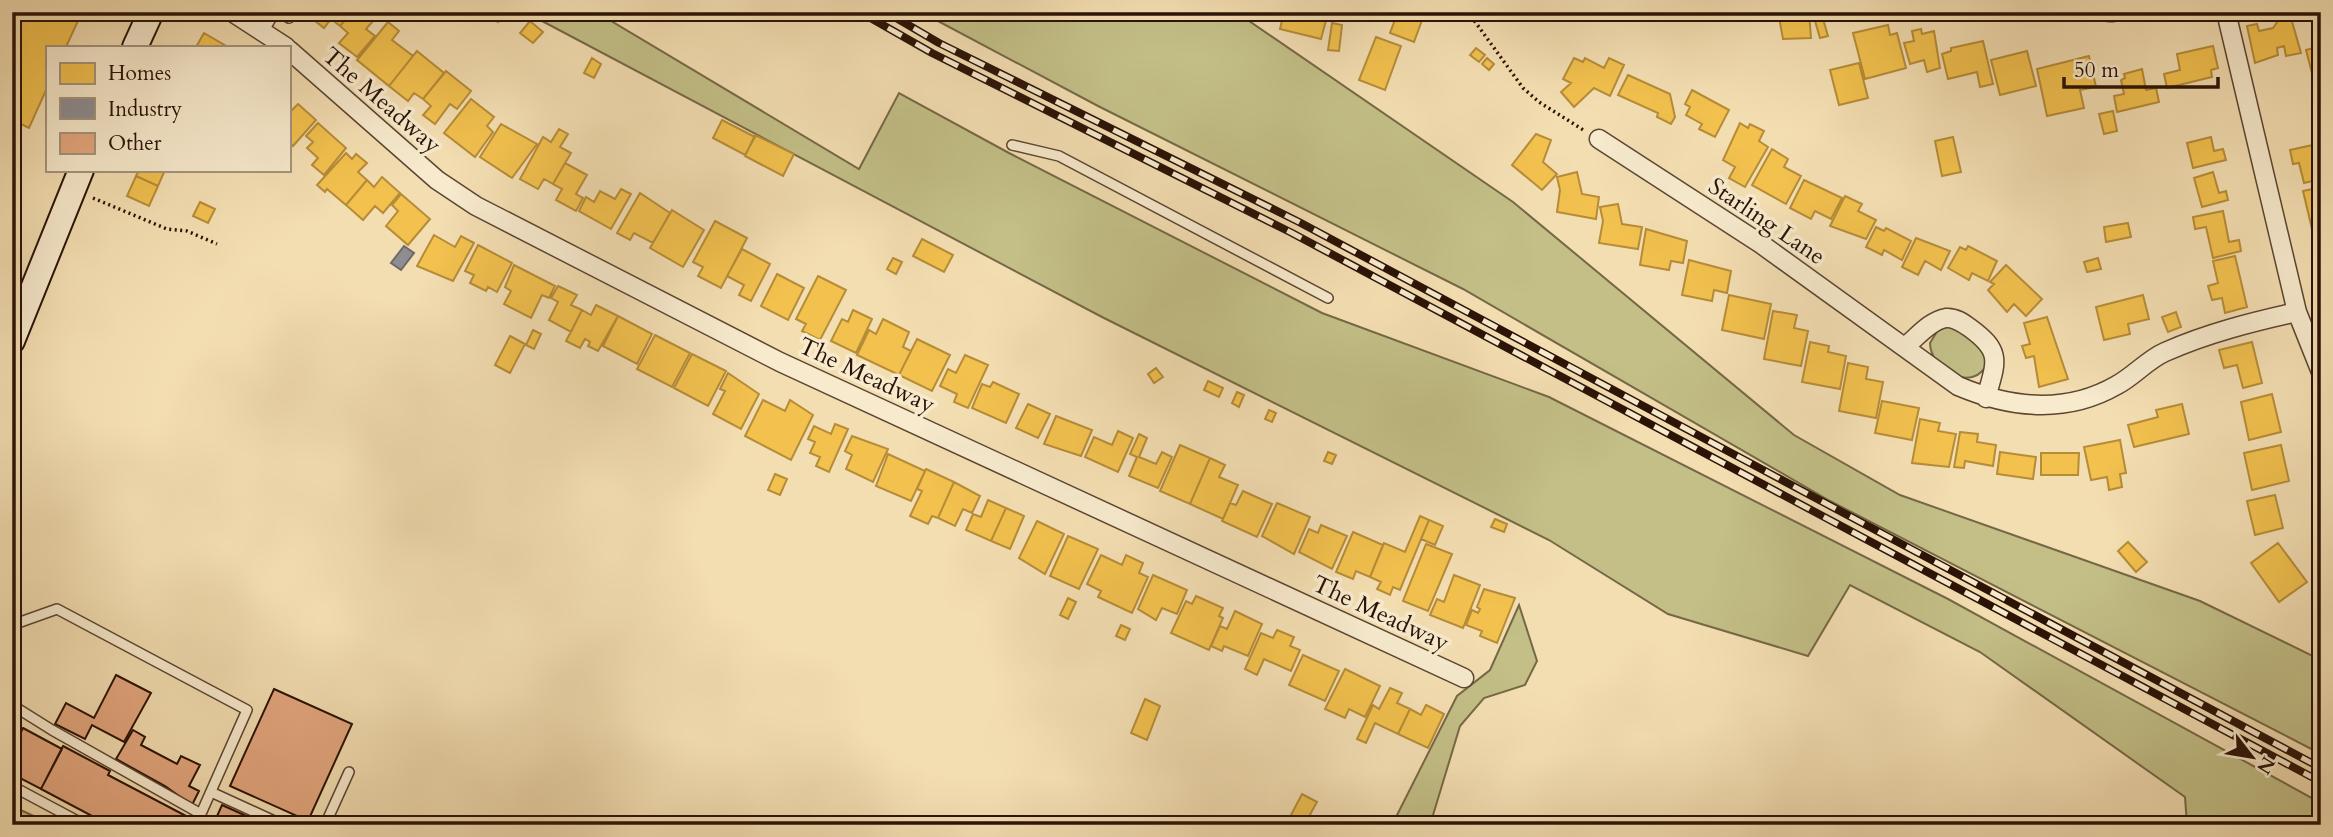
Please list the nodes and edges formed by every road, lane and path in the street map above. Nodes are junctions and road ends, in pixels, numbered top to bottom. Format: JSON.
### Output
{"nodes":[{"id":1,"x":151,"y":12,"type":"edge"},
{"id":2,"x":232,"y":12,"type":"edge"},
{"id":3,"x":277,"y":12,"type":"edge"},
{"id":4,"x":293,"y":12,"type":"edge"},
{"id":5,"x":1468,"y":12,"type":"edge"},
{"id":6,"x":2226,"y":12,"type":"edge"},
{"id":7,"x":263,"y":32,"type":"junction"},
{"id":8,"x":135,"y":46,"type":"edge"},
{"id":9,"x":283,"y":46,"type":"edge"},
{"id":10,"x":290,"y":52,"type":"edge"},
{"id":11,"x":1598,"y":139,"type":"joint"},
{"id":12,"x":1012,"y":145,"type":"dead end"},
{"id":13,"x":72,"y":190,"type":"edge"},
{"id":14,"x":217,"y":244,"type":"dead end"},
{"id":15,"x":1328,"y":298,"type":"dead end"},
{"id":16,"x":2297,"y":312,"type":"junction"},
{"id":17,"x":12,"y":341,"type":"edge"},
{"id":18,"x":1906,"y":346,"type":"junction"},
{"id":19,"x":2321,"y":372,"type":"edge"},
{"id":20,"x":1986,"y":398,"type":"junction"},
{"id":21,"x":12,"y":625,"type":"edge"},
{"id":22,"x":1464,"y":678,"type":"dead end"},
{"id":23,"x":12,"y":705,"type":"edge"},
{"id":24,"x":349,"y":772,"type":"dead end"},
{"id":25,"x":12,"y":786,"type":"edge"},
{"id":26,"x":211,"y":792,"type":"junction"},
{"id":27,"x":201,"y":814,"type":"junction"},
{"id":28,"x":85,"y":825,"type":"edge"},
{"id":29,"x":196,"y":825,"type":"edge"},
{"id":30,"x":283,"y":825,"type":"edge"},
{"id":31,"x":324,"y":825,"type":"edge"}],
"edges":[{"from":1,"to":8,"type":"main road"},
{"from":2,"to":7,"type":"street","name":"The Meadway"},
{"from":3,"to":4,"type":"lane"},
{"from":3,"to":7,"type":"lane"},
{"from":5,"to":11,"type":"path"},
{"from":6,"to":16,"type":"street"},
{"from":7,"to":9,"type":"street","name":"The Meadway"},
{"from":10,"to":22,"type":"street","name":"The Meadway"},
{"from":11,"to":18,"type":"street","name":"Starling Lane"},
{"from":12,"to":15,"type":"lane"},
{"from":13,"to":14,"type":"path"},
{"from":13,"to":17,"type":"main road"},
{"from":16,"to":19,"type":"street"},
{"from":16,"to":20,"type":"street","name":"Starling Lane"},
{"from":18,"to":20,"type":"street","name":"Starling Lane"},
{"from":18,"to":20,"type":"street"},
{"from":21,"to":26,"type":"lane"},
{"from":23,"to":27,"type":"lane"},
{"from":24,"to":31,"type":"lane"},
{"from":25,"to":28,"type":"lane"},
{"from":26,"to":27,"type":"lane"},
{"from":26,"to":30,"type":"lane"},
{"from":27,"to":29,"type":"lane"}]}
